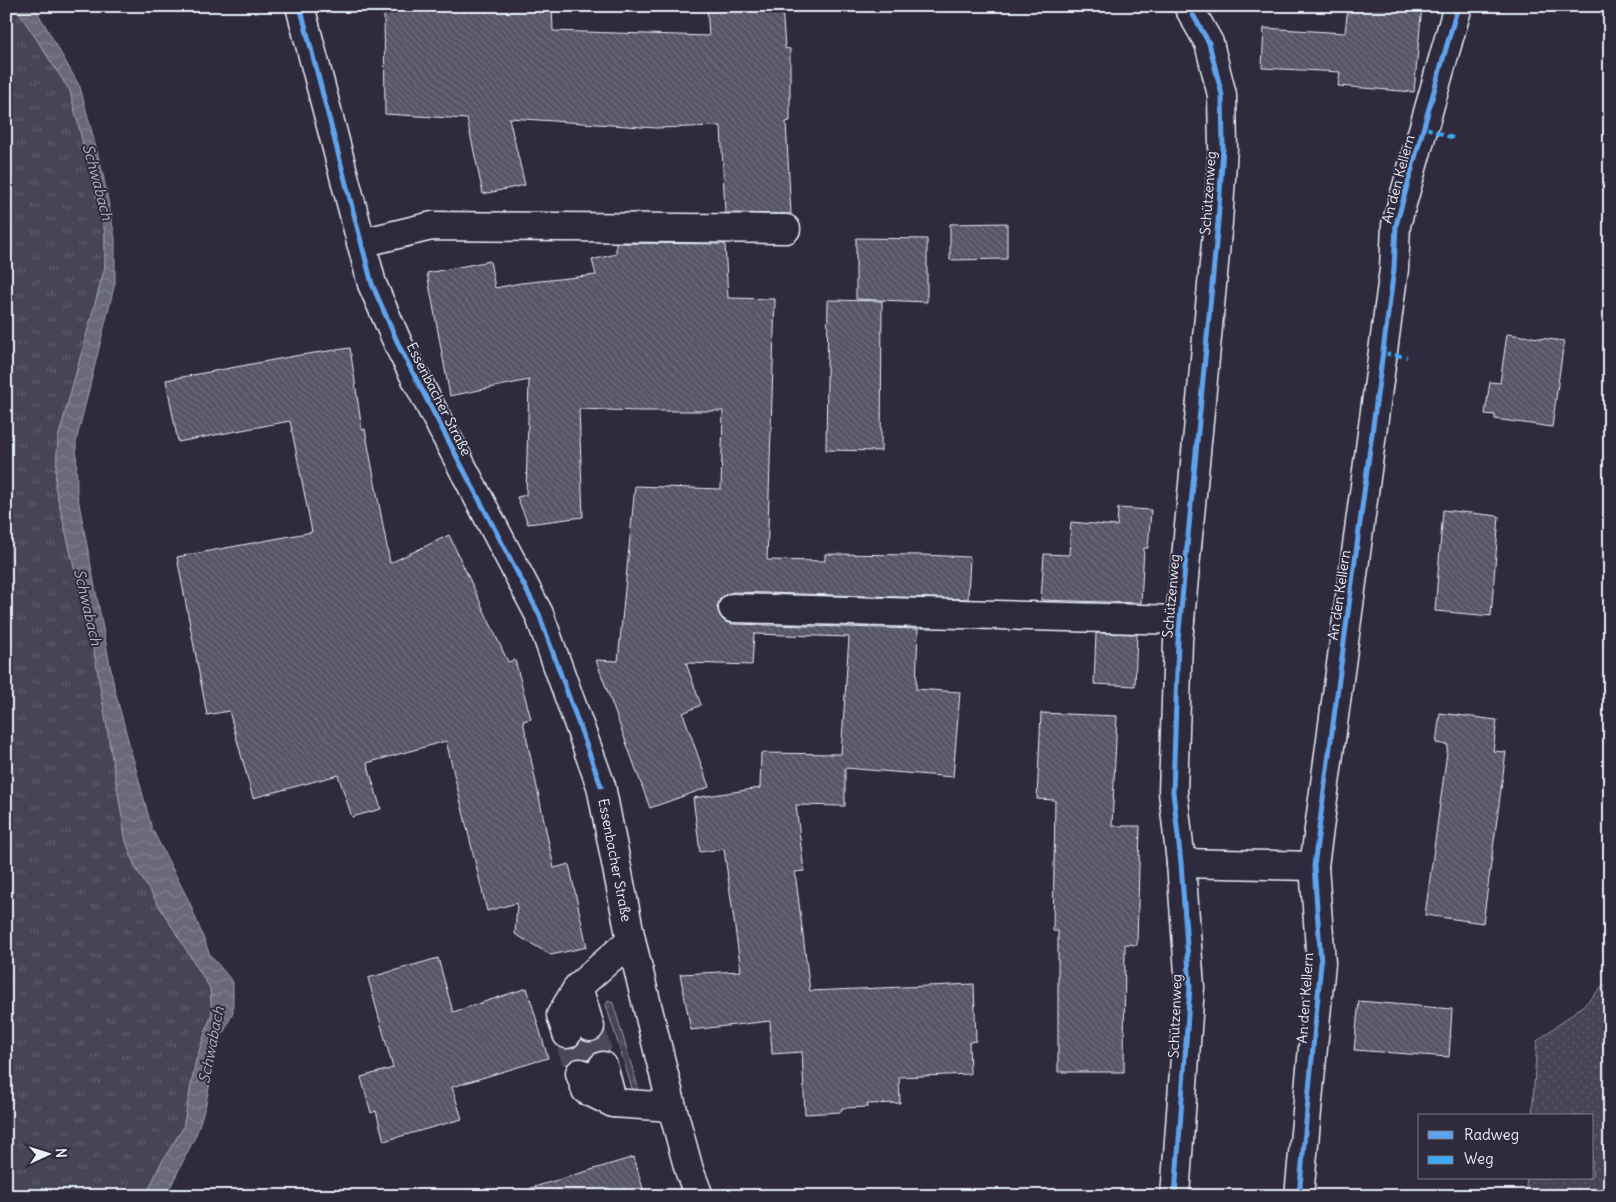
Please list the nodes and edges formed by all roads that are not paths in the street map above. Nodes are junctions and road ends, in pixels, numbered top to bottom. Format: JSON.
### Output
{"nodes":[{"id":1,"x":300,"y":6,"type":"edge"},
{"id":2,"x":1188,"y":6,"type":"edge"},
{"id":3,"x":1458,"y":6,"type":"edge"},
{"id":4,"x":786,"y":229,"type":"dead end"},
{"id":5,"x":361,"y":243,"type":"junction"},
{"id":6,"x":733,"y":608,"type":"dead end"},
{"id":7,"x":1180,"y":620,"type":"junction"},
{"id":8,"x":1180,"y":863,"type":"junction"},
{"id":9,"x":1314,"y":866,"type":"junction"},
{"id":10,"x":631,"y":940,"type":"junction"},
{"id":11,"x":579,"y":1031,"type":"tunnel mouth"},
{"id":12,"x":591,"y":1069,"type":"tunnel mouth"},
{"id":13,"x":672,"y":1107,"type":"junction"},
{"id":14,"x":699,"y":1196,"type":"edge"},
{"id":15,"x":1175,"y":1196,"type":"edge"},
{"id":16,"x":1299,"y":1196,"type":"edge"}],
"edges":[{"from":1,"to":5,"type":"street","name":"Essenbacher Straße"},
{"from":2,"to":7,"type":"street","name":"Schützenweg"},
{"from":3,"to":9,"type":"street","name":"An den Kellern"},
{"from":4,"to":5,"type":"street"},
{"from":5,"to":10,"type":"street","name":"Essenbacher Straße"},
{"from":6,"to":7,"type":"street"},
{"from":7,"to":8,"type":"street","name":"Schützenweg"},
{"from":8,"to":9,"type":"street"},
{"from":8,"to":15,"type":"street","name":"Schützenweg"},
{"from":9,"to":16,"type":"street","name":"An den Kellern"},
{"from":10,"to":11,"type":"street"},
{"from":10,"to":13,"type":"street","name":"Essenbacher Straße"},
{"from":12,"to":13,"type":"street"},
{"from":13,"to":14,"type":"street","name":"Essenbacher Straße"}]}
